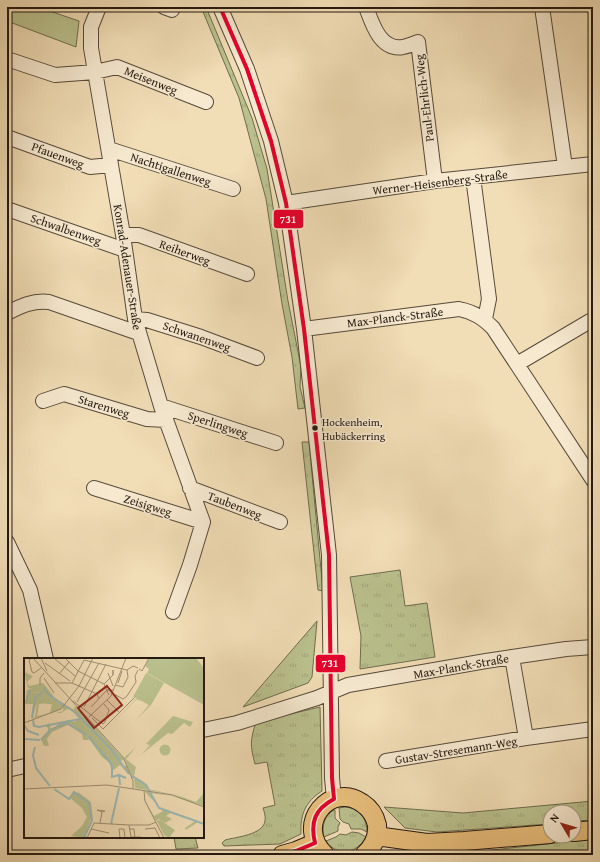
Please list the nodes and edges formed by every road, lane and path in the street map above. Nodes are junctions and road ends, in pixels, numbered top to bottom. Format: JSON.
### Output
{"nodes":[{"id":1,"x":99,"y":7,"type":"edge"},
{"id":2,"x":366,"y":7,"type":"edge"},
{"id":3,"x":542,"y":7,"type":"edge"},
{"id":4,"x":223,"y":8,"type":"edge"},
{"id":5,"x":7,"y":59,"type":"edge"},
{"id":6,"x":95,"y":72,"type":"junction"},
{"id":7,"x":206,"y":102,"type":"dead end"},
{"id":8,"x":7,"y":137,"type":"edge"},
{"id":9,"x":109,"y":148,"type":"junction"},
{"id":10,"x":593,"y":164,"type":"edge"},
{"id":11,"x":111,"y":165,"type":"junction"},
{"id":12,"x":565,"y":166,"type":"junction"},
{"id":13,"x":473,"y":177,"type":"junction"},
{"id":14,"x":435,"y":181,"type":"junction"},
{"id":15,"x":234,"y":189,"type":"dead end"},
{"id":16,"x":286,"y":203,"type":"junction"},
{"id":17,"x":7,"y":209,"type":"edge"},
{"id":18,"x":123,"y":235,"type":"junction"},
{"id":19,"x":125,"y":250,"type":"junction"},
{"id":20,"x":247,"y":274,"type":"dead end"},
{"id":21,"x":7,"y":313,"type":"edge"},
{"id":22,"x":135,"y":319,"type":"junction"},
{"id":23,"x":485,"y":319,"type":"junction"},
{"id":24,"x":593,"y":320,"type":"edge"},
{"id":25,"x":304,"y":329,"type":"junction"},
{"id":26,"x":138,"y":333,"type":"junction"},
{"id":27,"x":257,"y":358,"type":"dead end"},
{"id":28,"x":517,"y":364,"type":"junction"},
{"id":29,"x":43,"y":400,"type":"dead end"},
{"id":30,"x":161,"y":406,"type":"junction"},
{"id":31,"x":166,"y":420,"type":"junction"},
{"id":32,"x":276,"y":442,"type":"dead end"},
{"id":33,"x":593,"y":480,"type":"edge"},
{"id":34,"x":94,"y":488,"type":"dead end"},
{"id":35,"x":190,"y":488,"type":"junction"},
{"id":36,"x":203,"y":522,"type":"junction"},
{"id":37,"x":280,"y":522,"type":"dead end"},
{"id":38,"x":7,"y":542,"type":"edge"},
{"id":39,"x":173,"y":612,"type":"dead end"},
{"id":40,"x":593,"y":647,"type":"edge"},
{"id":41,"x":512,"y":657,"type":"junction"},
{"id":42,"x":46,"y":658,"type":"edge"},
{"id":43,"x":331,"y":692,"type":"junction"},
{"id":44,"x":593,"y":729,"type":"edge"},
{"id":45,"x":204,"y":730,"type":"edge"},
{"id":46,"x":526,"y":738,"type":"junction"},
{"id":47,"x":386,"y":762,"type":"dead end"},
{"id":48,"x":24,"y":766,"type":"edge"},
{"id":49,"x":7,"y":770,"type":"edge"},
{"id":50,"x":334,"y":799,"type":"junction"},
{"id":51,"x":593,"y":830,"type":"edge"},
{"id":52,"x":582,"y":831,"type":"edge"},
{"id":53,"x":542,"y":835,"type":"edge"},
{"id":54,"x":376,"y":836,"type":"junction"},
{"id":55,"x":320,"y":849,"type":"edge"},
{"id":56,"x":282,"y":855,"type":"edge"},
{"id":57,"x":364,"y":855,"type":"edge"}],
"edges":[{"from":1,"to":6,"type":"street","name":"Konrad-Adenauer-Straße"},
{"from":2,"to":14,"type":"street","name":"Paul-Ehrlich-Weg"},
{"from":3,"to":12,"type":"street"},
{"from":4,"to":16,"type":"street"},
{"from":5,"to":6,"type":"street","name":"Meisenweg"},
{"from":6,"to":7,"type":"street","name":"Meisenweg"},
{"from":6,"to":9,"type":"street","name":"Konrad-Adenauer-Straße"},
{"from":8,"to":11,"type":"street","name":"Pfauenweg"},
{"from":9,"to":11,"type":"street","name":"Konrad-Adenauer-Straße"},
{"from":9,"to":15,"type":"street","name":"Nachtigallenweg"},
{"from":10,"to":12,"type":"street","name":"Werner-Heisenberg-Straße"},
{"from":11,"to":18,"type":"street","name":"Konrad-Adenauer-Straße"},
{"from":12,"to":13,"type":"street","name":"Werner-Heisenberg-Straße"},
{"from":13,"to":14,"type":"street","name":"Werner-Heisenberg-Straße"},
{"from":13,"to":23,"type":"street"},
{"from":14,"to":16,"type":"street","name":"Werner-Heisenberg-Straße"},
{"from":16,"to":25,"type":"street"},
{"from":17,"to":19,"type":"street","name":"Schwalbenweg"},
{"from":18,"to":19,"type":"street","name":"Konrad-Adenauer-Straße"},
{"from":18,"to":20,"type":"street","name":"Reiherweg"},
{"from":19,"to":22,"type":"street","name":"Konrad-Adenauer-Straße"},
{"from":21,"to":26,"type":"street"},
{"from":22,"to":26,"type":"street","name":"Konrad-Adenauer-Straße"},
{"from":22,"to":27,"type":"street","name":"Schwanenweg"},
{"from":23,"to":25,"type":"street","name":"Max-Planck-Straße"},
{"from":23,"to":28,"type":"street","name":"Max-Planck-Straße"},
{"from":24,"to":28,"type":"street"},
{"from":25,"to":43,"type":"street"},
{"from":26,"to":30,"type":"street","name":"Konrad-Adenauer-Straße"},
{"from":28,"to":33,"type":"street","name":"Max-Planck-Straße"},
{"from":29,"to":31,"type":"street","name":"Starenweg"},
{"from":30,"to":31,"type":"street","name":"Konrad-Adenauer-Straße"},
{"from":30,"to":32,"type":"street","name":"Sperlingweg"},
{"from":31,"to":35,"type":"street","name":"Konrad-Adenauer-Straße"},
{"from":34,"to":36,"type":"street","name":"Zeisigweg"},
{"from":35,"to":36,"type":"street","name":"Konrad-Adenauer-Straße"},
{"from":35,"to":37,"type":"street","name":"Taubenweg"},
{"from":36,"to":39,"type":"street"},
{"from":38,"to":42,"type":"street"},
{"from":40,"to":41,"type":"street","name":"Max-Planck-Straße"},
{"from":41,"to":43,"type":"street","name":"Max-Planck-Straße"},
{"from":41,"to":46,"type":"street","name":"Gustav-Stresemann-Weg"},
{"from":43,"to":45,"type":"street","name":"Max-Planck-Straße"},
{"from":43,"to":50,"type":"street"},
{"from":44,"to":46,"type":"street","name":"Gustav-Stresemann-Weg"},
{"from":46,"to":47,"type":"street","name":"Gustav-Stresemann-Weg"},
{"from":48,"to":49,"type":"street"},
{"from":50,"to":54,"type":"main road"},
{"from":50,"to":55,"type":"main road"},
{"from":51,"to":52,"type":"main road"},
{"from":53,"to":54,"type":"main road"},
{"from":54,"to":57,"type":"main road"},
{"from":55,"to":56,"type":"main road"}]}
